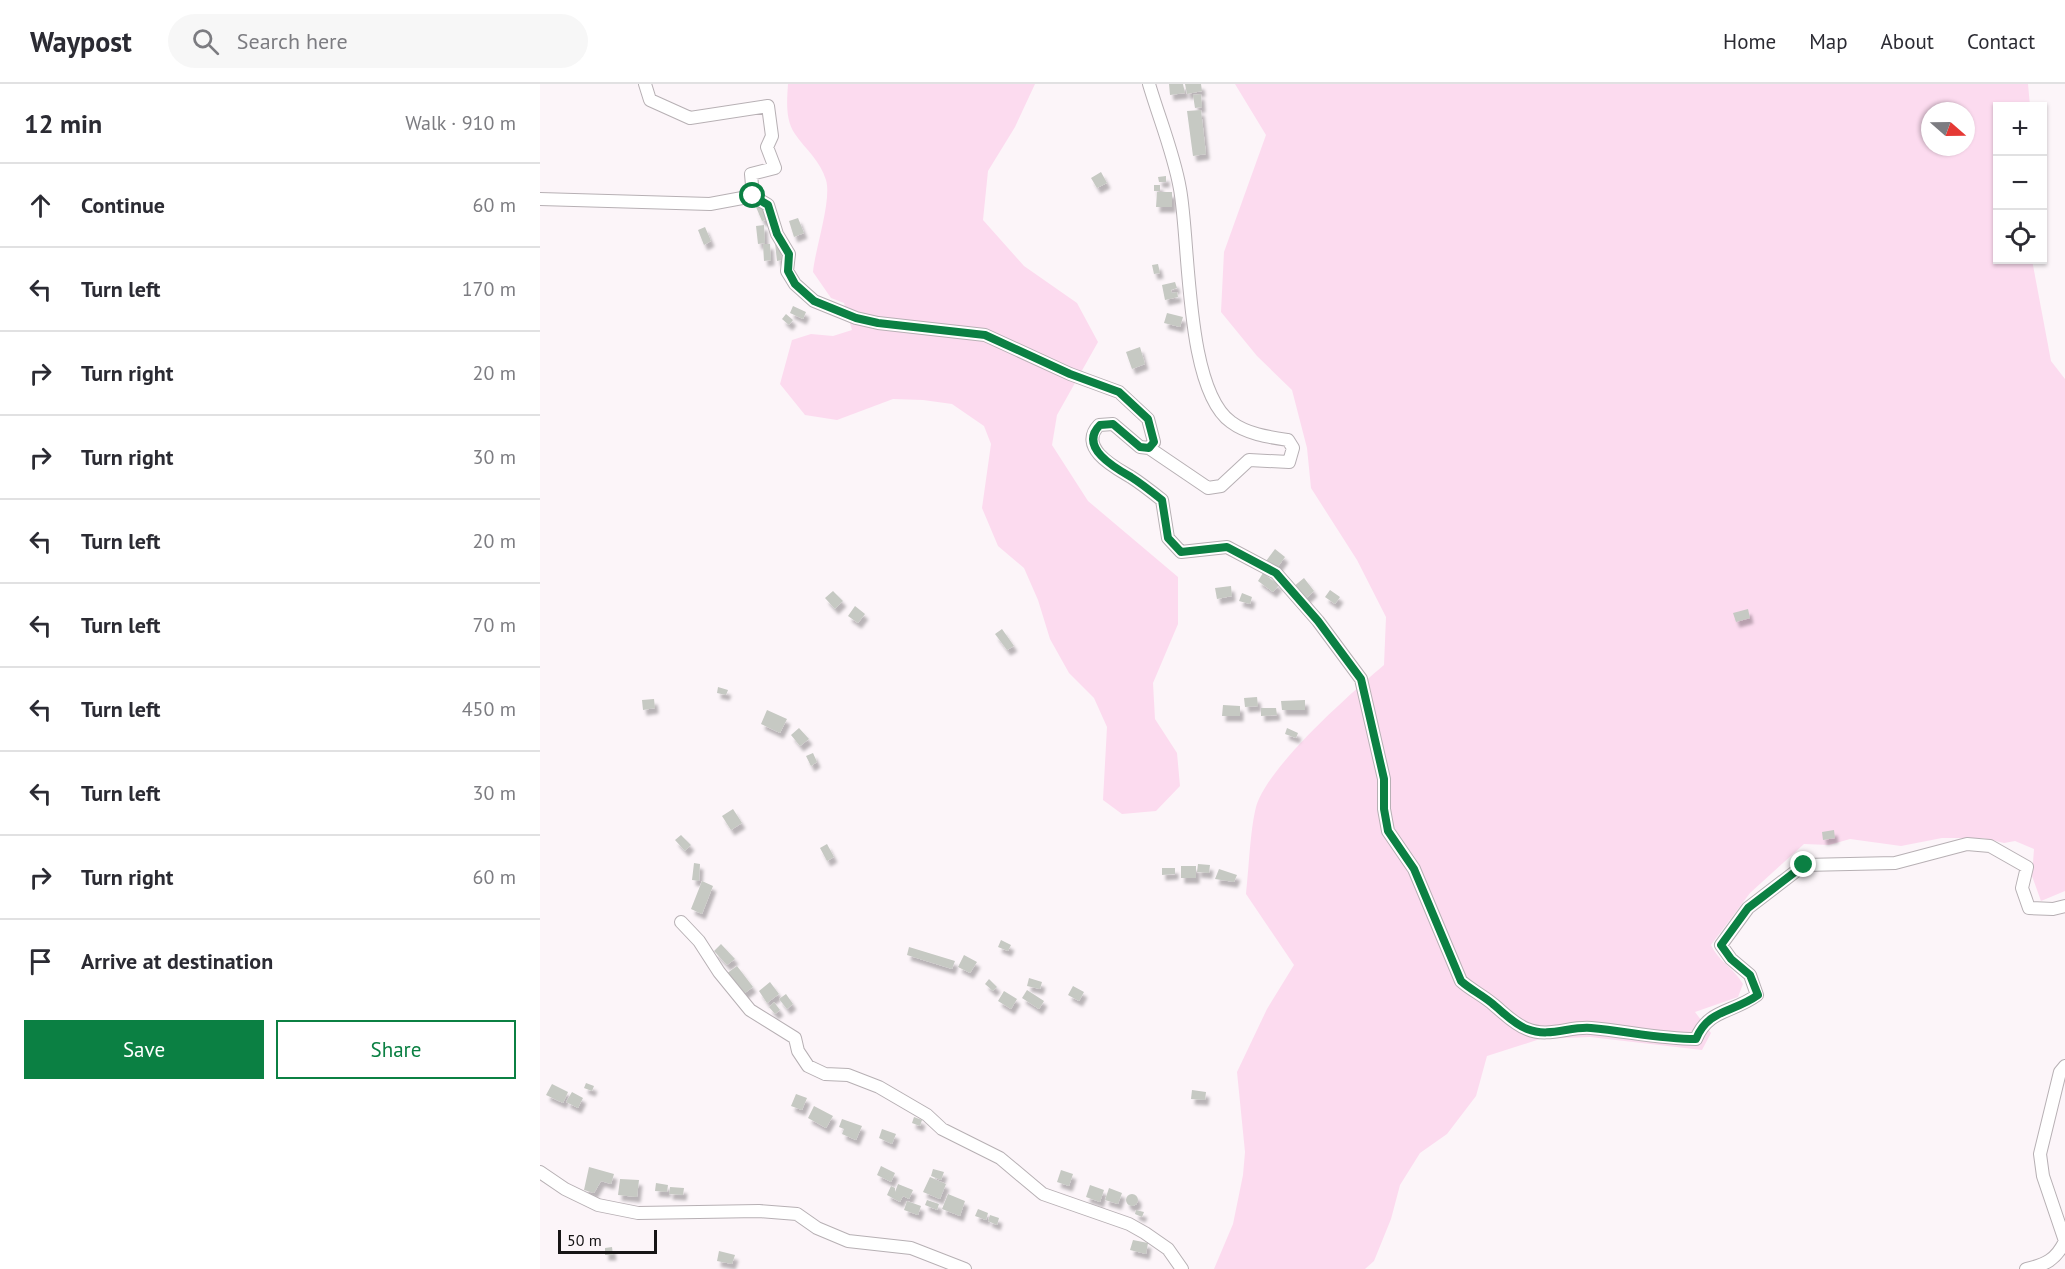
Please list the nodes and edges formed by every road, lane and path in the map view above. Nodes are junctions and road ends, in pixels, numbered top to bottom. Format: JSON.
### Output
{"nodes":[{"id":1,"x":645,"y":84,"type":"edge"},
{"id":2,"x":1149,"y":84,"type":"edge"},
{"id":3,"x":753,"y":196,"type":"junction"},
{"id":4,"x":540,"y":200,"type":"edge"},
{"id":5,"x":1149,"y":448,"type":"junction"},
{"id":6,"x":2065,"y":906,"type":"edge"},
{"id":7,"x":681,"y":922,"type":"dead end"},
{"id":8,"x":2065,"y":1066,"type":"edge"},
{"id":9,"x":540,"y":1172,"type":"edge"},
{"id":10,"x":965,"y":1269,"type":"edge"},
{"id":11,"x":1182,"y":1269,"type":"edge"},
{"id":12,"x":2026,"y":1269,"type":"edge"}],
"edges":[{"from":1,"to":3,"type":"street"},
{"from":2,"to":5,"type":"street"},
{"from":3,"to":4,"type":"street"},
{"from":3,"to":5,"type":"street"},
{"from":5,"to":6,"type":"street"},
{"from":7,"to":11,"type":"street"},
{"from":8,"to":12,"type":"street"},
{"from":9,"to":10,"type":"street"}]}
